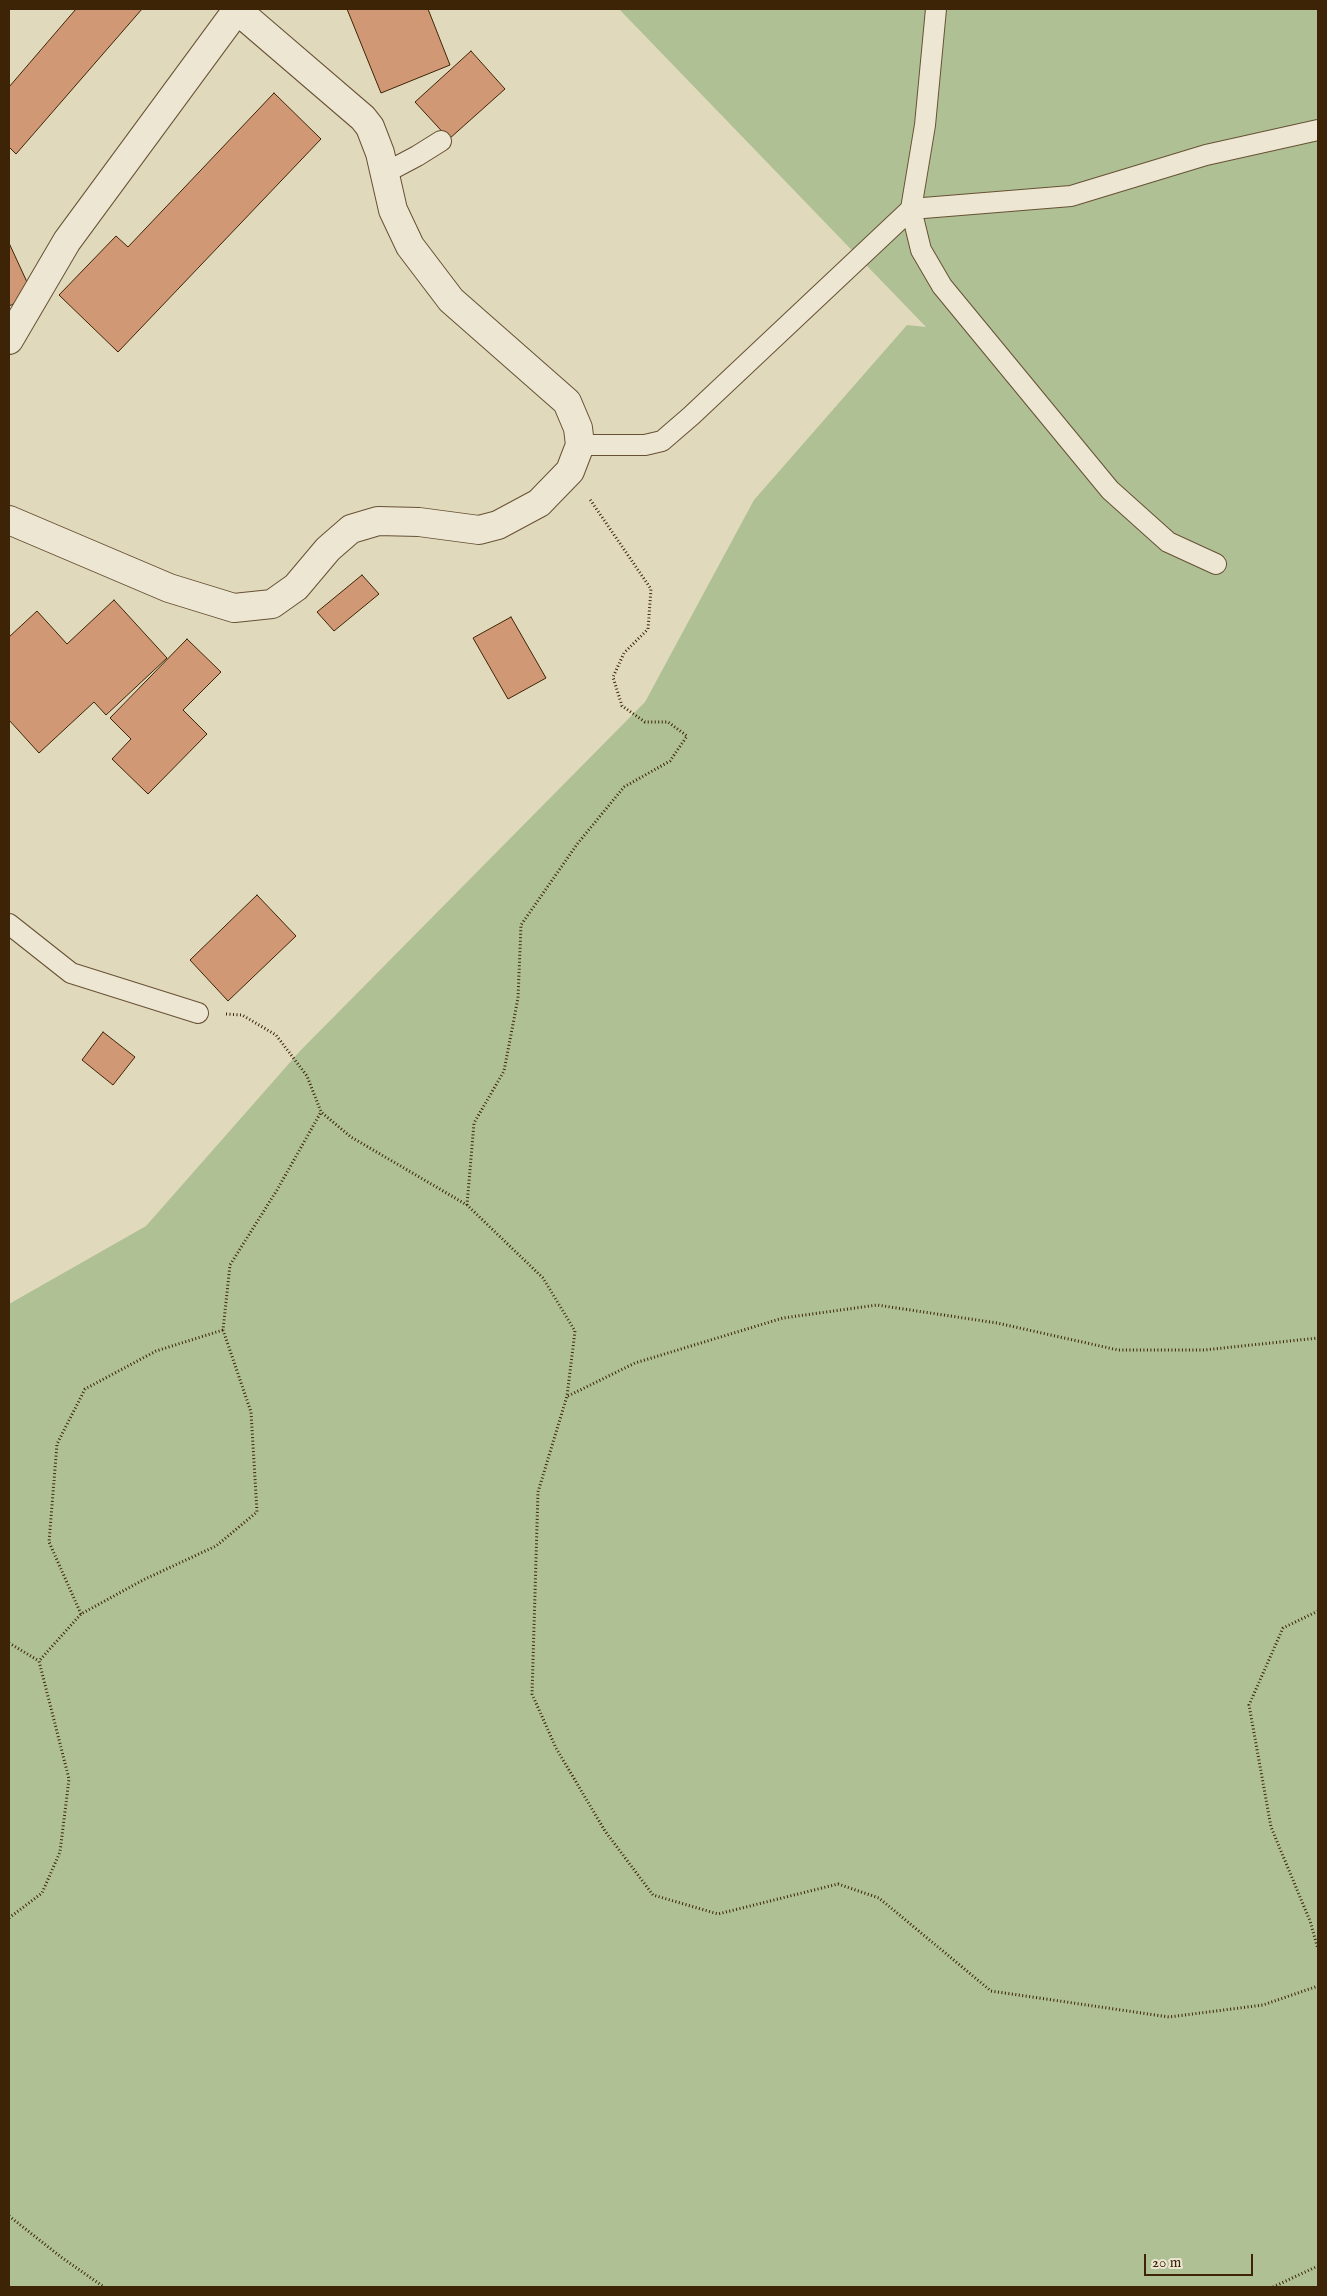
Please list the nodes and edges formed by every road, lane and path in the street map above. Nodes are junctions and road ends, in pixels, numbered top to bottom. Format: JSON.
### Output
{"nodes":[{"id":1,"x":237,"y":9,"type":"edge"},
{"id":2,"x":936,"y":9,"type":"edge"},
{"id":3,"x":1318,"y":130,"type":"edge"},
{"id":4,"x":441,"y":141,"type":"dead end"},
{"id":5,"x":383,"y":174,"type":"junction"},
{"id":6,"x":911,"y":209,"type":"junction"},
{"id":7,"x":9,"y":340,"type":"edge"},
{"id":8,"x":580,"y":445,"type":"junction"},
{"id":9,"x":570,"y":471,"type":"junction"},
{"id":10,"x":9,"y":520,"type":"edge"},
{"id":11,"x":1216,"y":564,"type":"dead end"},
{"id":12,"x":9,"y":924,"type":"edge"},
{"id":13,"x":198,"y":1013,"type":"joint"},
{"id":14,"x":322,"y":1112,"type":"junction"},
{"id":15,"x":467,"y":1205,"type":"junction"},
{"id":16,"x":224,"y":1330,"type":"junction"},
{"id":17,"x":1318,"y":1338,"type":"edge"},
{"id":18,"x":567,"y":1396,"type":"junction"},
{"id":19,"x":1318,"y":1611,"type":"edge"},
{"id":20,"x":81,"y":1614,"type":"junction"},
{"id":21,"x":9,"y":1643,"type":"edge"},
{"id":22,"x":40,"y":1661,"type":"junction"},
{"id":23,"x":9,"y":1918,"type":"edge"},
{"id":24,"x":1318,"y":1949,"type":"edge"},
{"id":25,"x":1318,"y":1986,"type":"edge"},
{"id":26,"x":9,"y":2216,"type":"edge"},
{"id":27,"x":1318,"y":2266,"type":"edge"},
{"id":28,"x":104,"y":2287,"type":"edge"},
{"id":29,"x":1273,"y":2287,"type":"edge"}],
"edges":[{"from":1,"to":5,"type":"street"},
{"from":1,"to":7,"type":"street"},
{"from":2,"to":6,"type":"lane"},
{"from":3,"to":6,"type":"lane"},
{"from":4,"to":5,"type":"lane"},
{"from":5,"to":8,"type":"street"},
{"from":6,"to":8,"type":"lane"},
{"from":6,"to":11,"type":"lane"},
{"from":8,"to":9,"type":"street"},
{"from":9,"to":10,"type":"street"},
{"from":9,"to":15,"type":"path"},
{"from":12,"to":13,"type":"lane"},
{"from":13,"to":14,"type":"path"},
{"from":14,"to":15,"type":"path"},
{"from":14,"to":16,"type":"path"},
{"from":15,"to":18,"type":"path"},
{"from":16,"to":20,"type":"path"},
{"from":16,"to":20,"type":"path"},
{"from":17,"to":18,"type":"path"},
{"from":18,"to":25,"type":"path"},
{"from":19,"to":24,"type":"path"},
{"from":20,"to":22,"type":"path"},
{"from":21,"to":22,"type":"path"},
{"from":22,"to":23,"type":"path"},
{"from":26,"to":28,"type":"path"},
{"from":27,"to":29,"type":"path"}]}
